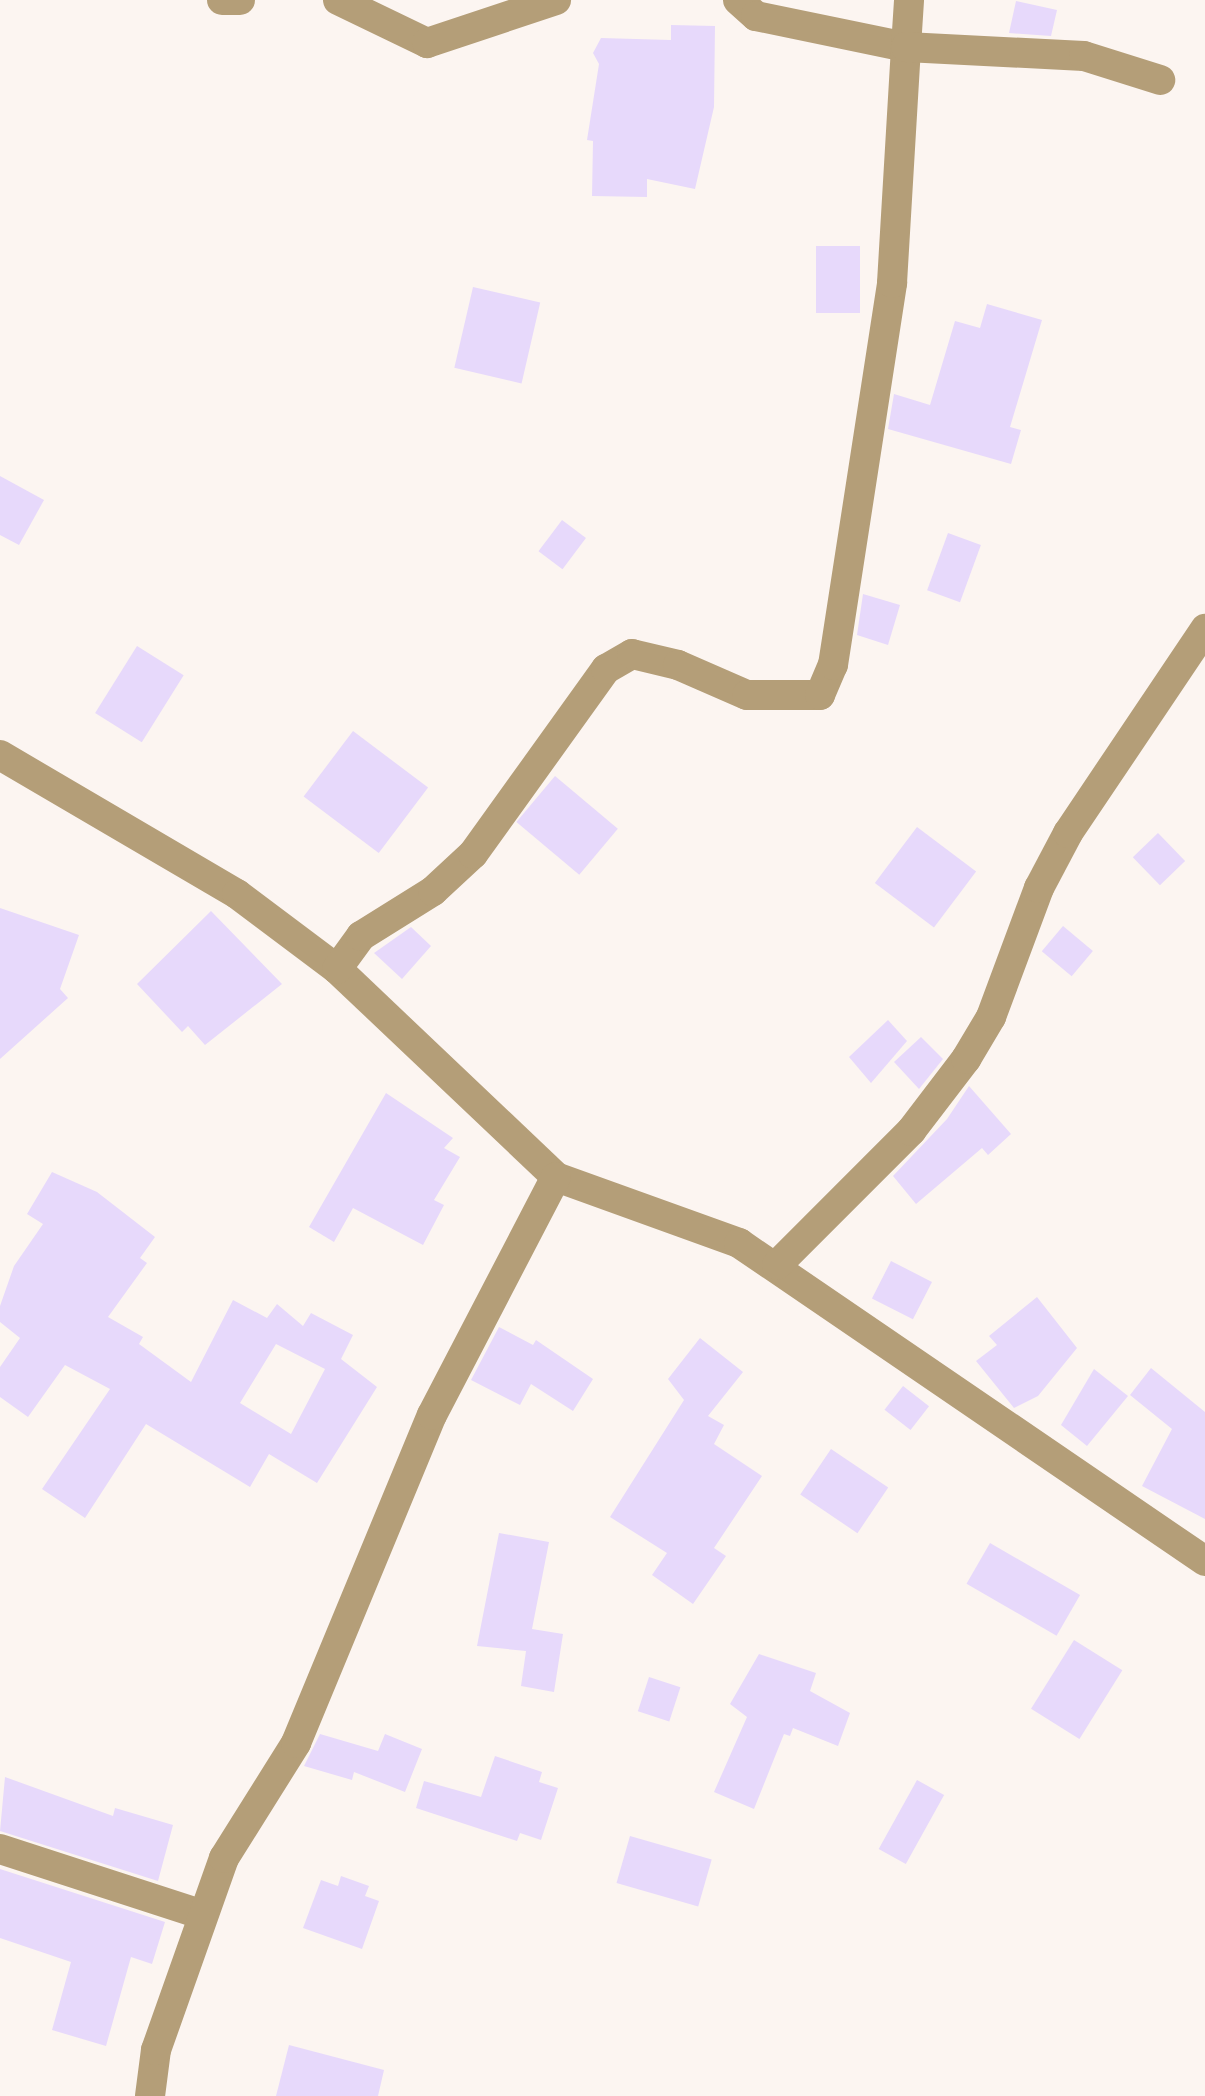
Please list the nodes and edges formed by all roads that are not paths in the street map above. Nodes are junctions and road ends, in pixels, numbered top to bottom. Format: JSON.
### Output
{"nodes":[{"id":1,"x":222,"y":0,"type":"edge"},
{"id":2,"x":240,"y":0,"type":"edge"},
{"id":3,"x":338,"y":0,"type":"edge"},
{"id":4,"x":556,"y":0,"type":"edge"},
{"id":5,"x":738,"y":0,"type":"edge"},
{"id":6,"x":910,"y":0,"type":"edge"},
{"id":7,"x":906,"y":47,"type":"junction"},
{"id":8,"x":1160,"y":80,"type":"dead end"},
{"id":9,"x":1205,"y":628,"type":"edge"},
{"id":10,"x":0,"y":755,"type":"edge"},
{"id":11,"x":337,"y":969,"type":"junction"},
{"id":12,"x":556,"y":1177,"type":"junction"},
{"id":13,"x":777,"y":1266,"type":"junction"},
{"id":14,"x":1205,"y":1560,"type":"edge"},
{"id":15,"x":0,"y":1849,"type":"edge"},
{"id":16,"x":203,"y":1915,"type":"junction"},
{"id":17,"x":150,"y":2096,"type":"edge"}],
"edges":[{"from":1,"to":2,"type":"street"},
{"from":3,"to":4,"type":"street"},
{"from":5,"to":7,"type":"street"},
{"from":6,"to":7,"type":"street"},
{"from":7,"to":8,"type":"street"},
{"from":7,"to":11,"type":"street"},
{"from":9,"to":13,"type":"street"},
{"from":10,"to":11,"type":"street"},
{"from":11,"to":12,"type":"street"},
{"from":12,"to":13,"type":"street"},
{"from":12,"to":16,"type":"street"},
{"from":13,"to":14,"type":"street"},
{"from":15,"to":16,"type":"street"},
{"from":16,"to":17,"type":"street"}]}
